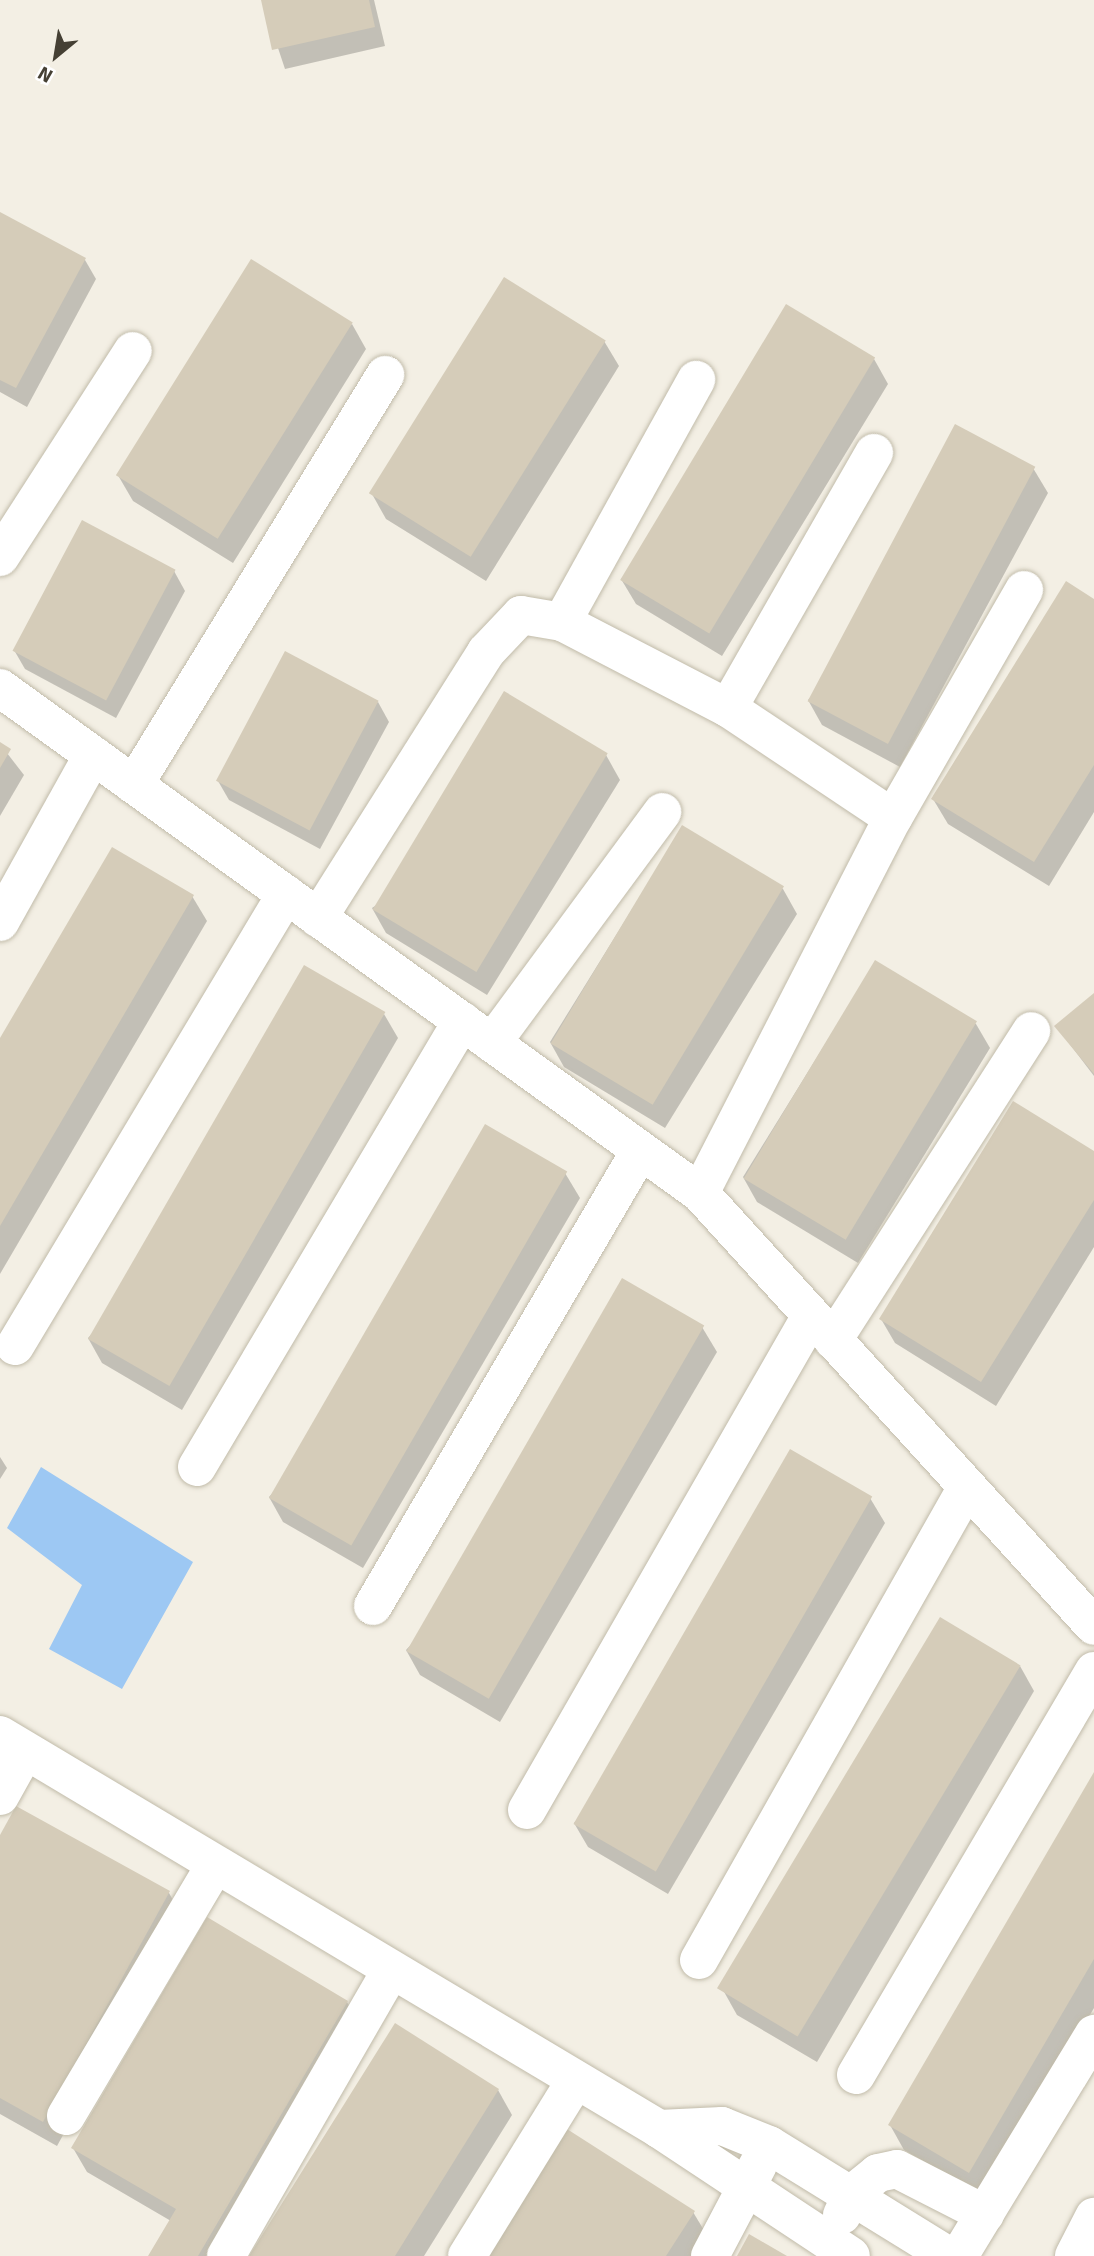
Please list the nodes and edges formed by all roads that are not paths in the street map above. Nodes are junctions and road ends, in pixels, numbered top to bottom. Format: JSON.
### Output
{"nodes":[{"id":1,"x":133,"y":351,"type":"dead end"},
{"id":2,"x":385,"y":375,"type":"dead end"},
{"id":3,"x":696,"y":380,"type":"dead end"},
{"id":4,"x":874,"y":453,"type":"dead end"},
{"id":5,"x":0,"y":557,"type":"edge"},
{"id":6,"x":1024,"y":590,"type":"dead end"},
{"id":7,"x":562,"y":622,"type":"junction"},
{"id":8,"x":0,"y":688,"type":"edge"},
{"id":9,"x":728,"y":708,"type":"junction"},
{"id":10,"x":93,"y":755,"type":"junction"},
{"id":11,"x":134,"y":785,"type":"junction"},
{"id":12,"x":662,"y":812,"type":"dead end"},
{"id":13,"x":893,"y":818,"type":"junction"},
{"id":14,"x":286,"y":894,"type":"junction"},
{"id":15,"x":318,"y":918,"type":"junction"},
{"id":16,"x":0,"y":922,"type":"edge"},
{"id":17,"x":1031,"y":1031,"type":"dead end"},
{"id":18,"x":477,"y":1032,"type":"junction"},
{"id":19,"x":640,"y":1151,"type":"junction"},
{"id":20,"x":699,"y":1193,"type":"junction"},
{"id":21,"x":822,"y":1328,"type":"junction"},
{"id":22,"x":15,"y":1346,"type":"dead end"},
{"id":23,"x":197,"y":1467,"type":"dead end"},
{"id":24,"x":967,"y":1487,"type":"junction"},
{"id":25,"x":373,"y":1606,"type":"dead end"},
{"id":26,"x":1094,"y":1626,"type":"edge"},
{"id":27,"x":1094,"y":1671,"type":"edge"},
{"id":28,"x":12,"y":1743,"type":"edge"},
{"id":29,"x":0,"y":1796,"type":"edge"},
{"id":30,"x":527,"y":1810,"type":"dead end"},
{"id":31,"x":215,"y":1865,"type":"junction"},
{"id":32,"x":699,"y":1960,"type":"dead end"},
{"id":33,"x":391,"y":1970,"type":"junction"},
{"id":34,"x":1094,"y":2034,"type":"edge"},
{"id":35,"x":856,"y":2075,"type":"dead end"},
{"id":36,"x":574,"y":2083,"type":"junction"},
{"id":37,"x":66,"y":2116,"type":"dead end"},
{"id":38,"x":659,"y":2129,"type":"junction"},
{"id":39,"x":769,"y":2145,"type":"junction"},
{"id":40,"x":747,"y":2187,"type":"junction"},
{"id":41,"x":852,"y":2194,"type":"junction"},
{"id":42,"x":985,"y":2214,"type":"junction"},
{"id":43,"x":1094,"y":2217,"type":"edge"},
{"id":44,"x":840,"y":2249,"type":"edge"},
{"id":45,"x":226,"y":2256,"type":"edge"},
{"id":46,"x":467,"y":2256,"type":"edge"},
{"id":47,"x":710,"y":2256,"type":"edge"},
{"id":48,"x":949,"y":2256,"type":"edge"},
{"id":49,"x":959,"y":2256,"type":"edge"},
{"id":50,"x":1074,"y":2256,"type":"edge"}],
"edges":[{"from":1,"to":5,"type":"street"},
{"from":2,"to":11,"type":"street"},
{"from":3,"to":7,"type":"street"},
{"from":4,"to":9,"type":"street"},
{"from":6,"to":13,"type":"street"},
{"from":7,"to":9,"type":"street"},
{"from":7,"to":15,"type":"street"},
{"from":8,"to":10,"type":"street"},
{"from":9,"to":13,"type":"street"},
{"from":10,"to":11,"type":"street"},
{"from":10,"to":16,"type":"street"},
{"from":11,"to":14,"type":"street"},
{"from":12,"to":18,"type":"street"},
{"from":13,"to":20,"type":"street"},
{"from":14,"to":15,"type":"street"},
{"from":14,"to":22,"type":"street"},
{"from":15,"to":18,"type":"street"},
{"from":17,"to":21,"type":"street"},
{"from":18,"to":19,"type":"street"},
{"from":18,"to":23,"type":"street"},
{"from":19,"to":20,"type":"street"},
{"from":19,"to":25,"type":"street"},
{"from":20,"to":21,"type":"street"},
{"from":21,"to":24,"type":"street"},
{"from":21,"to":30,"type":"street"},
{"from":24,"to":26,"type":"street"},
{"from":24,"to":32,"type":"street"},
{"from":27,"to":35,"type":"street"},
{"from":28,"to":29,"type":"street"},
{"from":28,"to":31,"type":"street"},
{"from":31,"to":33,"type":"street"},
{"from":31,"to":37,"type":"street"},
{"from":33,"to":36,"type":"street"},
{"from":33,"to":45,"type":"street"},
{"from":34,"to":42,"type":"street"},
{"from":36,"to":38,"type":"street"},
{"from":36,"to":46,"type":"street"},
{"from":38,"to":39,"type":"street"},
{"from":38,"to":40,"type":"street"},
{"from":39,"to":40,"type":"street"},
{"from":39,"to":41,"type":"street"},
{"from":40,"to":44,"type":"street"},
{"from":40,"to":47,"type":"street"},
{"from":41,"to":42,"type":"street"},
{"from":41,"to":44,"type":"street"},
{"from":41,"to":48,"type":"street"},
{"from":42,"to":49,"type":"street"},
{"from":43,"to":50,"type":"street"}]}
